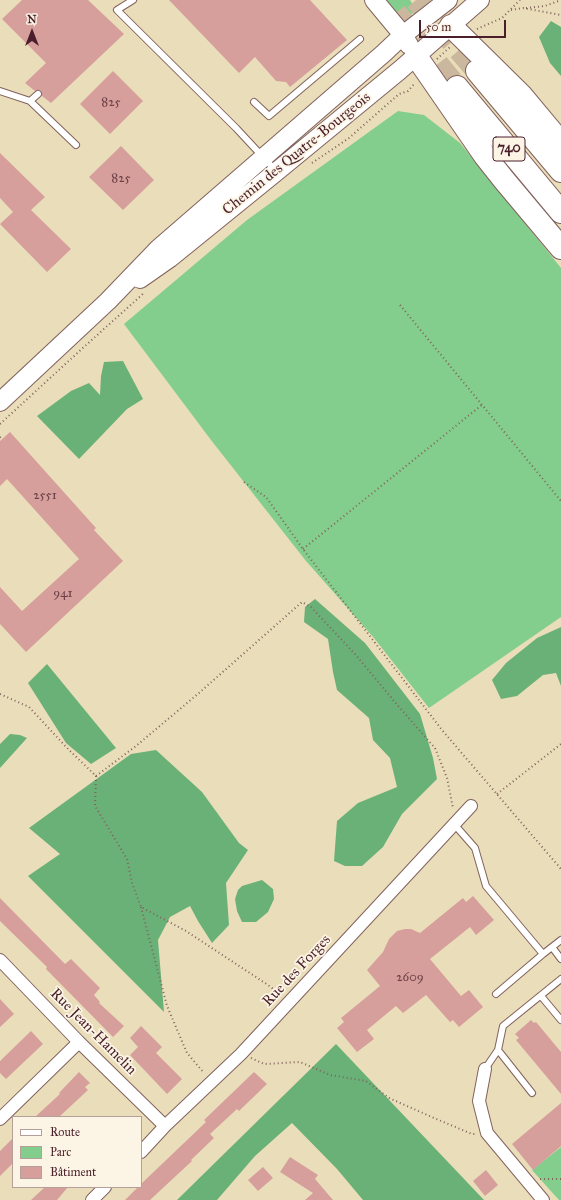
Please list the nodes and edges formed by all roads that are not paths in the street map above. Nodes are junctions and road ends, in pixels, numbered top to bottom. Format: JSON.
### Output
{"nodes":[{"id":1,"x":133,"y":0,"type":"edge"},
{"id":2,"x":374,"y":0,"type":"edge"},
{"id":3,"x":480,"y":0,"type":"edge"},
{"id":4,"x":436,"y":3,"type":"edge"},
{"id":5,"x":403,"y":35,"type":"junction"},
{"id":6,"x":451,"y":36,"type":"junction"},
{"id":7,"x":360,"y":38,"type":"dead end"},
{"id":8,"x":424,"y":59,"type":"junction"},
{"id":9,"x":477,"y":71,"type":"tunnel mouth"},
{"id":10,"x":457,"y":86,"type":"tunnel mouth"},
{"id":11,"x":0,"y":91,"type":"edge"},
{"id":12,"x":38,"y":94,"type":"dead end"},
{"id":13,"x":30,"y":101,"type":"junction"},
{"id":14,"x":254,"y":102,"type":"dead end"},
{"id":15,"x":561,"y":143,"type":"edge"},
{"id":16,"x":76,"y":145,"type":"dead end"},
{"id":17,"x":263,"y":157,"type":"junction"},
{"id":18,"x":561,"y":171,"type":"edge"},
{"id":19,"x":276,"y":172,"type":"junction"},
{"id":20,"x":561,"y":212,"type":"edge"},
{"id":21,"x":561,"y":248,"type":"edge"},
{"id":22,"x":108,"y":301,"type":"junction"},
{"id":23,"x":0,"y":402,"type":"edge"},
{"id":24,"x":471,"y":806,"type":"dead end"},
{"id":25,"x":455,"y":823,"type":"junction"},
{"id":26,"x":561,"y":940,"type":"edge"},
{"id":27,"x":552,"y":947,"type":"junction"},
{"id":28,"x":543,"y":954,"type":"junction"},
{"id":29,"x":561,"y":959,"type":"edge"},
{"id":30,"x":0,"y":960,"type":"edge"},
{"id":31,"x":561,"y":979,"type":"edge"},
{"id":32,"x":496,"y":994,"type":"dead end"},
{"id":33,"x":541,"y":996,"type":"junction"},
{"id":34,"x":561,"y":1020,"type":"edge"},
{"id":35,"x":79,"y":1042,"type":"junction"},
{"id":36,"x":498,"y":1050,"type":"junction"},
{"id":37,"x":485,"y":1069,"type":"joint"},
{"id":38,"x":532,"y":1093,"type":"dead end"},
{"id":39,"x":0,"y":1119,"type":"edge"},
{"id":40,"x":165,"y":1126,"type":"junction"},
{"id":41,"x":142,"y":1151,"type":"edge"},
{"id":42,"x":104,"y":1188,"type":"edge"},
{"id":43,"x":92,"y":1200,"type":"edge"},
{"id":44,"x":543,"y":1200,"type":"edge"}],
"edges":[{"from":1,"to":17,"type":"lane"},
{"from":2,"to":5,"type":"main road"},
{"from":3,"to":6,"type":"main road","name":"Chemin des Quatre-Bourgeois"},
{"from":4,"to":5,"type":"main road","name":"Chemin des Quatre-Bourgeois"},
{"from":4,"to":6,"type":"main road"},
{"from":5,"to":8,"type":"main road"},
{"from":5,"to":17,"type":"main road","name":"Chemin des Quatre-Bourgeois"},
{"from":6,"to":8,"type":"main road","name":"Chemin des Quatre-Bourgeois"},
{"from":6,"to":15,"type":"highway"},
{"from":7,"to":14,"type":"lane"},
{"from":8,"to":19,"type":"main road","name":"Chemin des Quatre-Bourgeois"},
{"from":8,"to":21,"type":"highway"},
{"from":9,"to":18,"type":"highway","number":"740"},
{"from":10,"to":20,"type":"highway","number":"740"},
{"from":11,"to":13,"type":"lane"},
{"from":12,"to":13,"type":"lane"},
{"from":13,"to":16,"type":"lane"},
{"from":17,"to":19,"type":"lane"},
{"from":17,"to":22,"type":"main road","name":"Chemin des Quatre-Bourgeois"},
{"from":19,"to":22,"type":"main road","name":"Chemin des Quatre-Bourgeois"},
{"from":22,"to":23,"type":"main road","name":"Chemin des Quatre-Bourgeois"},
{"from":24,"to":25,"type":"street","name":"Rue des Forges"},
{"from":25,"to":28,"type":"lane"},
{"from":25,"to":40,"type":"street","name":"Rue des Forges"},
{"from":26,"to":27,"type":"lane"},
{"from":27,"to":28,"type":"lane"},
{"from":27,"to":29,"type":"lane"},
{"from":28,"to":32,"type":"lane"},
{"from":30,"to":35,"type":"street","name":"Rue Jean-Hamelin"},
{"from":31,"to":33,"type":"lane"},
{"from":33,"to":34,"type":"lane"},
{"from":33,"to":36,"type":"lane"},
{"from":35,"to":39,"type":"street"},
{"from":35,"to":40,"type":"street","name":"Rue Jean-Hamelin"},
{"from":36,"to":37,"type":"lane"},
{"from":36,"to":38,"type":"lane"},
{"from":37,"to":44,"type":"street"},
{"from":40,"to":41,"type":"street","name":"Rue des Forges"},
{"from":42,"to":43,"type":"street"}]}
